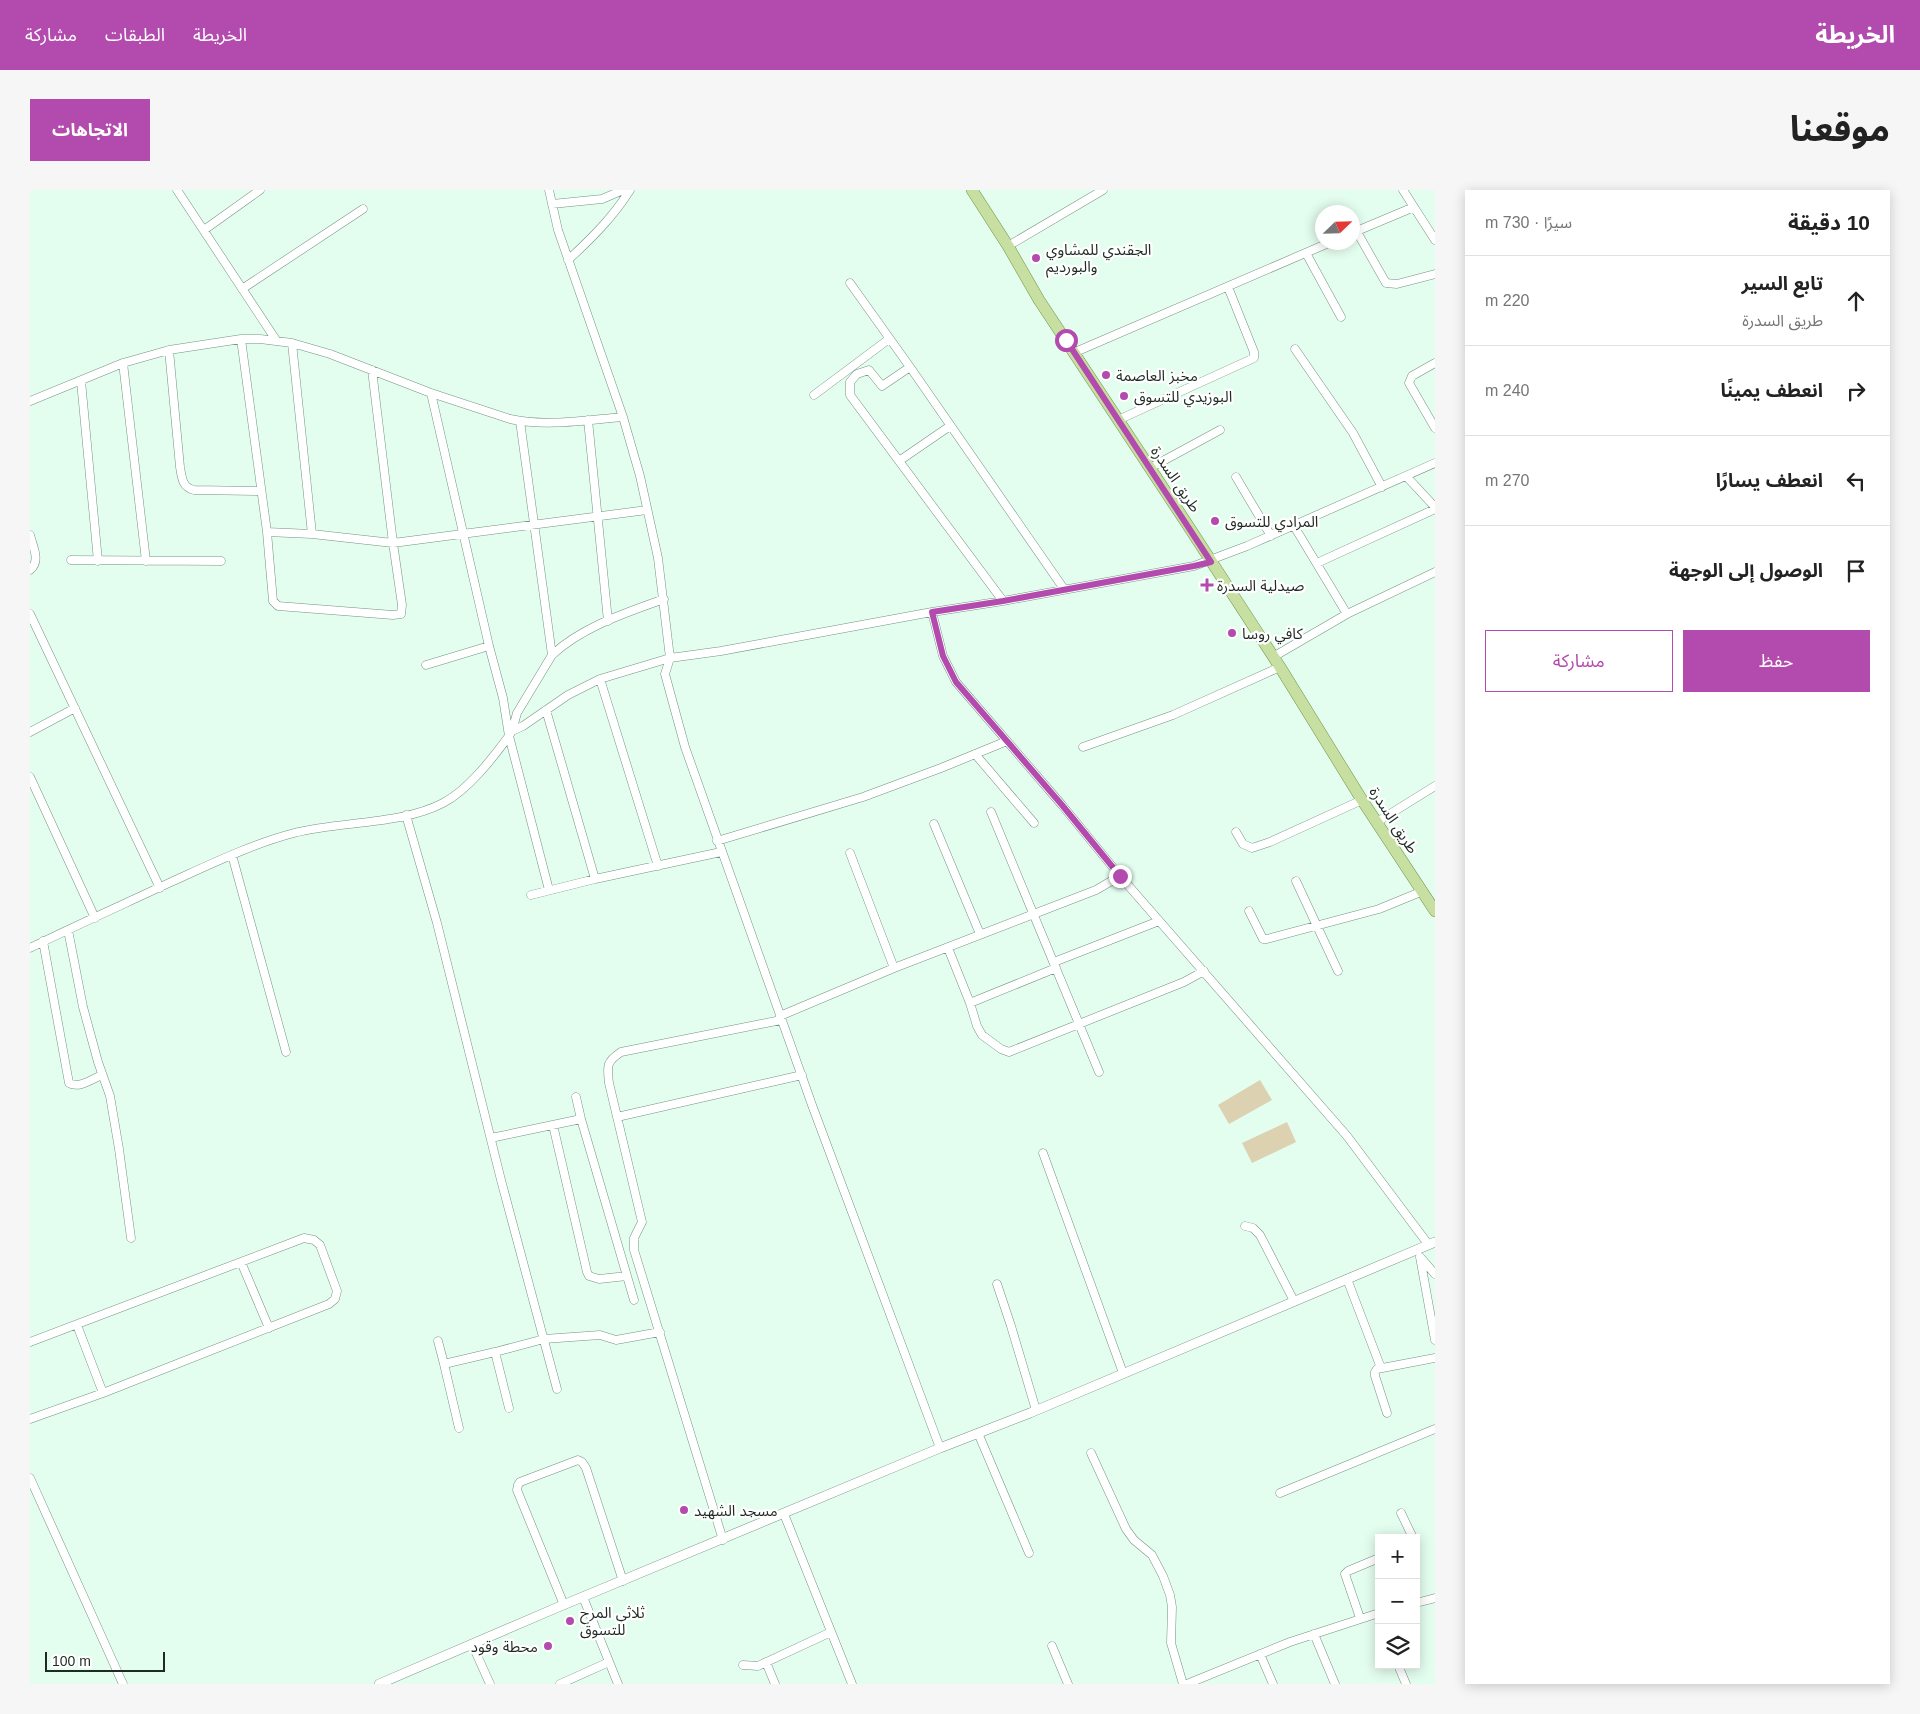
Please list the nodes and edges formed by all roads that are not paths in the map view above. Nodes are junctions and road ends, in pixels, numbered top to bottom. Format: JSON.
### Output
{"nodes":[{"id":1,"x":177,"y":190,"type":"edge"},
{"id":2,"x":260,"y":190,"type":"edge"},
{"id":3,"x":549,"y":190,"type":"edge"},
{"id":4,"x":623,"y":190,"type":"edge"},
{"id":5,"x":630,"y":190,"type":"edge"},
{"id":6,"x":972,"y":190,"type":"edge"},
{"id":7,"x":1103,"y":190,"type":"edge"},
{"id":8,"x":1403,"y":190,"type":"edge"},
{"id":9,"x":552,"y":204,"type":"junction"},
{"id":10,"x":1414,"y":207,"type":"junction"},
{"id":11,"x":363,"y":209,"type":"dead end"},
{"id":12,"x":204,"y":230,"type":"junction"},
{"id":13,"x":1360,"y":230,"type":"edge"},
{"id":14,"x":1360,"y":240,"type":"edge"},
{"id":15,"x":1435,"y":240,"type":"edge"},
{"id":16,"x":1008,"y":246,"type":"junction"},
{"id":17,"x":1315,"y":249,"type":"edge"},
{"id":18,"x":1306,"y":253,"type":"junction"},
{"id":19,"x":568,"y":260,"type":"junction"},
{"id":20,"x":1435,"y":274,"type":"edge"},
{"id":21,"x":850,"y":283,"type":"dead end"},
{"id":22,"x":1228,"y":287,"type":"junction"},
{"id":23,"x":242,"y":289,"type":"junction"},
{"id":24,"x":1341,"y":317,"type":"dead end"},
{"id":25,"x":241,"y":339,"type":"junction"},
{"id":26,"x":888,"y":339,"type":"junction"},
{"id":27,"x":276,"y":340,"type":"junction"},
{"id":28,"x":292,"y":343,"type":"junction"},
{"id":29,"x":1295,"y":349,"type":"dead end"},
{"id":30,"x":169,"y":350,"type":"junction"},
{"id":31,"x":1074,"y":353,"type":"junction"},
{"id":32,"x":122,"y":363,"type":"junction"},
{"id":33,"x":1435,"y":363,"type":"edge"},
{"id":34,"x":910,"y":367,"type":"junction"},
{"id":35,"x":372,"y":370,"type":"junction"},
{"id":36,"x":81,"y":381,"type":"junction"},
{"id":37,"x":430,"y":393,"type":"junction"},
{"id":38,"x":814,"y":395,"type":"dead end"},
{"id":39,"x":30,"y":401,"type":"edge"},
{"id":40,"x":623,"y":417,"type":"junction"},
{"id":41,"x":588,"y":420,"type":"junction"},
{"id":42,"x":1118,"y":420,"type":"junction"},
{"id":43,"x":520,"y":421,"type":"junction"},
{"id":44,"x":950,"y":426,"type":"junction"},
{"id":45,"x":1435,"y":428,"type":"edge"},
{"id":46,"x":1220,"y":430,"type":"dead end"},
{"id":47,"x":899,"y":461,"type":"junction"},
{"id":48,"x":1435,"y":462,"type":"edge"},
{"id":49,"x":1150,"y":468,"type":"junction"},
{"id":50,"x":1406,"y":476,"type":"junction"},
{"id":51,"x":1236,"y":477,"type":"dead end"},
{"id":52,"x":1382,"y":487,"type":"junction"},
{"id":53,"x":261,"y":490,"type":"junction"},
{"id":54,"x":1435,"y":508,"type":"edge"},
{"id":55,"x":647,"y":510,"type":"junction"},
{"id":56,"x":598,"y":516,"type":"junction"},
{"id":57,"x":533,"y":525,"type":"junction"},
{"id":58,"x":1294,"y":526,"type":"junction"},
{"id":59,"x":267,"y":532,"type":"junction"},
{"id":60,"x":463,"y":533,"type":"junction"},
{"id":61,"x":312,"y":534,"type":"junction"},
{"id":62,"x":30,"y":535,"type":"edge"},
{"id":63,"x":1270,"y":536,"type":"junction"},
{"id":64,"x":393,"y":543,"type":"junction"},
{"id":65,"x":71,"y":560,"type":"dead end"},
{"id":66,"x":98,"y":561,"type":"junction"},
{"id":67,"x":146,"y":561,"type":"junction"},
{"id":68,"x":221,"y":561,"type":"dead end"},
{"id":69,"x":1211,"y":562,"type":"junction"},
{"id":70,"x":1317,"y":563,"type":"junction"},
{"id":71,"x":30,"y":570,"type":"edge"},
{"id":72,"x":1435,"y":572,"type":"edge"},
{"id":73,"x":1064,"y":589,"type":"junction"},
{"id":74,"x":664,"y":599,"type":"junction"},
{"id":75,"x":1003,"y":601,"type":"junction"},
{"id":76,"x":932,"y":612,"type":"junction"},
{"id":77,"x":30,"y":614,"type":"edge"},
{"id":78,"x":1347,"y":614,"type":"junction"},
{"id":79,"x":608,"y":620,"type":"junction"},
{"id":80,"x":488,"y":646,"type":"junction"},
{"id":81,"x":552,"y":655,"type":"junction"},
{"id":82,"x":1273,"y":657,"type":"junction"},
{"id":83,"x":670,"y":658,"type":"junction"},
{"id":84,"x":426,"y":664,"type":"dead end"},
{"id":85,"x":1280,"y":667,"type":"junction"},
{"id":86,"x":600,"y":679,"type":"junction"},
{"id":87,"x":75,"y":708,"type":"junction"},
{"id":88,"x":546,"y":710,"type":"junction"},
{"id":89,"x":30,"y":732,"type":"edge"},
{"id":90,"x":511,"y":734,"type":"junction"},
{"id":91,"x":1007,"y":741,"type":"junction"},
{"id":92,"x":1083,"y":747,"type":"dead end"},
{"id":93,"x":976,"y":754,"type":"junction"},
{"id":94,"x":30,"y":777,"type":"edge"},
{"id":95,"x":1435,"y":786,"type":"edge"},
{"id":96,"x":1362,"y":800,"type":"junction"},
{"id":97,"x":991,"y":812,"type":"dead end"},
{"id":98,"x":406,"y":815,"type":"junction"},
{"id":99,"x":1377,"y":822,"type":"junction"},
{"id":100,"x":1034,"y":823,"type":"dead end"},
{"id":101,"x":934,"y":824,"type":"dead end"},
{"id":102,"x":1236,"y":832,"type":"dead end"},
{"id":103,"x":717,"y":841,"type":"junction"},
{"id":104,"x":721,"y":852,"type":"junction"},
{"id":105,"x":850,"y":853,"type":"dead end"},
{"id":106,"x":232,"y":855,"type":"junction"},
{"id":107,"x":658,"y":866,"type":"junction"},
{"id":108,"x":1120,"y":876,"type":"junction"},
{"id":109,"x":595,"y":879,"type":"junction"},
{"id":110,"x":1296,"y":881,"type":"dead end"},
{"id":111,"x":160,"y":888,"type":"junction"},
{"id":112,"x":549,"y":890,"type":"junction"},
{"id":113,"x":1423,"y":891,"type":"junction"},
{"id":114,"x":531,"y":895,"type":"dead end"},
{"id":115,"x":1435,"y":910,"type":"edge"},
{"id":116,"x":1249,"y":911,"type":"dead end"},
{"id":117,"x":1034,"y":913,"type":"junction"},
{"id":118,"x":95,"y":918,"type":"junction"},
{"id":119,"x":1159,"y":921,"type":"junction"},
{"id":120,"x":1317,"y":924,"type":"junction"},
{"id":121,"x":68,"y":930,"type":"junction"},
{"id":122,"x":980,"y":934,"type":"junction"},
{"id":123,"x":43,"y":942,"type":"junction"},
{"id":124,"x":30,"y":948,"type":"edge"},
{"id":125,"x":948,"y":948,"type":"junction"},
{"id":126,"x":1055,"y":965,"type":"junction"},
{"id":127,"x":894,"y":968,"type":"junction"},
{"id":128,"x":1204,"y":971,"type":"junction"},
{"id":129,"x":1338,"y":972,"type":"dead end"},
{"id":130,"x":970,"y":1003,"type":"junction"},
{"id":131,"x":781,"y":1018,"type":"junction"},
{"id":132,"x":1079,"y":1023,"type":"junction"},
{"id":133,"x":286,"y":1052,"type":"dead end"},
{"id":134,"x":1099,"y":1072,"type":"dead end"},
{"id":135,"x":102,"y":1075,"type":"junction"},
{"id":136,"x":802,"y":1075,"type":"junction"},
{"id":137,"x":576,"y":1097,"type":"dead end"},
{"id":138,"x":617,"y":1117,"type":"junction"},
{"id":139,"x":581,"y":1119,"type":"junction"},
{"id":140,"x":553,"y":1125,"type":"junction"},
{"id":141,"x":491,"y":1138,"type":"junction"},
{"id":142,"x":1043,"y":1153,"type":"dead end"},
{"id":143,"x":1245,"y":1226,"type":"dead end"},
{"id":144,"x":131,"y":1238,"type":"dead end"},
{"id":145,"x":1432,"y":1243,"type":"edge"},
{"id":146,"x":1418,"y":1253,"type":"junction"},
{"id":147,"x":241,"y":1262,"type":"junction"},
{"id":148,"x":1435,"y":1274,"type":"edge"},
{"id":149,"x":627,"y":1276,"type":"junction"},
{"id":150,"x":1347,"y":1279,"type":"junction"},
{"id":151,"x":997,"y":1284,"type":"dead end"},
{"id":152,"x":634,"y":1300,"type":"dead end"},
{"id":153,"x":1294,"y":1301,"type":"junction"},
{"id":154,"x":77,"y":1324,"type":"junction"},
{"id":155,"x":269,"y":1328,"type":"junction"},
{"id":156,"x":660,"y":1332,"type":"junction"},
{"id":157,"x":544,"y":1339,"type":"junction"},
{"id":158,"x":1435,"y":1340,"type":"edge"},
{"id":159,"x":438,"y":1341,"type":"dead end"},
{"id":160,"x":30,"y":1342,"type":"edge"},
{"id":161,"x":496,"y":1352,"type":"junction"},
{"id":162,"x":1435,"y":1358,"type":"edge"},
{"id":163,"x":444,"y":1364,"type":"junction"},
{"id":164,"x":1381,"y":1368,"type":"junction"},
{"id":165,"x":1123,"y":1373,"type":"junction"},
{"id":166,"x":557,"y":1389,"type":"dead end"},
{"id":167,"x":104,"y":1393,"type":"junction"},
{"id":168,"x":509,"y":1408,"type":"dead end"},
{"id":169,"x":1036,"y":1410,"type":"junction"},
{"id":170,"x":1387,"y":1414,"type":"dead end"},
{"id":171,"x":30,"y":1419,"type":"edge"},
{"id":172,"x":459,"y":1428,"type":"dead end"},
{"id":173,"x":1435,"y":1429,"type":"edge"},
{"id":174,"x":978,"y":1433,"type":"junction"},
{"id":175,"x":940,"y":1448,"type":"junction"},
{"id":176,"x":1091,"y":1453,"type":"dead end"},
{"id":177,"x":30,"y":1478,"type":"edge"},
{"id":178,"x":1280,"y":1493,"type":"dead end"},
{"id":179,"x":1401,"y":1513,"type":"dead end"},
{"id":180,"x":784,"y":1514,"type":"junction"},
{"id":181,"x":1411,"y":1534,"type":"edge"},
{"id":182,"x":723,"y":1540,"type":"junction"},
{"id":183,"x":1029,"y":1553,"type":"dead end"},
{"id":184,"x":1375,"y":1560,"type":"edge"},
{"id":185,"x":623,"y":1581,"type":"junction"},
{"id":186,"x":583,"y":1597,"type":"junction"},
{"id":187,"x":1435,"y":1598,"type":"edge"},
{"id":188,"x":1420,"y":1602,"type":"edge"},
{"id":189,"x":564,"y":1605,"type":"junction"},
{"id":190,"x":1375,"y":1616,"type":"edge"},
{"id":191,"x":1360,"y":1618,"type":"junction"},
{"id":192,"x":831,"y":1632,"type":"junction"},
{"id":193,"x":1314,"y":1634,"type":"junction"},
{"id":194,"x":472,"y":1644,"type":"junction"},
{"id":195,"x":1052,"y":1646,"type":"dead end"},
{"id":196,"x":1260,"y":1654,"type":"junction"},
{"id":197,"x":609,"y":1662,"type":"junction"},
{"id":198,"x":766,"y":1662,"type":"junction"},
{"id":199,"x":743,"y":1665,"type":"dead end"},
{"id":200,"x":1400,"y":1669,"type":"edge"},
{"id":201,"x":123,"y":1684,"type":"edge"},
{"id":202,"x":379,"y":1684,"type":"edge"},
{"id":203,"x":490,"y":1684,"type":"edge"},
{"id":204,"x":560,"y":1684,"type":"edge"},
{"id":205,"x":618,"y":1684,"type":"edge"},
{"id":206,"x":775,"y":1684,"type":"edge"},
{"id":207,"x":852,"y":1684,"type":"edge"},
{"id":208,"x":1068,"y":1684,"type":"edge"},
{"id":209,"x":1185,"y":1684,"type":"edge"},
{"id":210,"x":1273,"y":1684,"type":"edge"},
{"id":211,"x":1335,"y":1684,"type":"edge"},
{"id":212,"x":1406,"y":1684,"type":"edge"}],
"edges":[{"from":1,"to":12,"type":"street"},
{"from":2,"to":12,"type":"street"},
{"from":3,"to":9,"type":"street"},
{"from":4,"to":9,"type":"street"},
{"from":5,"to":19,"type":"street"},
{"from":6,"to":16,"type":"main road","name":"طريق السدرة"},
{"from":7,"to":16,"type":"street"},
{"from":8,"to":10,"type":"street"},
{"from":9,"to":19,"type":"street"},
{"from":10,"to":13,"type":"street"},
{"from":10,"to":15,"type":"street"},
{"from":11,"to":23,"type":"street"},
{"from":12,"to":23,"type":"street"},
{"from":14,"to":20,"type":"street"},
{"from":16,"to":31,"type":"main road","name":"طريق السدرة"},
{"from":17,"to":18,"type":"street"},
{"from":18,"to":22,"type":"street"},
{"from":18,"to":24,"type":"street"},
{"from":19,"to":40,"type":"street"},
{"from":21,"to":26,"type":"street"},
{"from":22,"to":31,"type":"street"},
{"from":22,"to":42,"type":"street"},
{"from":23,"to":27,"type":"street"},
{"from":25,"to":27,"type":"street"},
{"from":25,"to":30,"type":"street"},
{"from":25,"to":53,"type":"street"},
{"from":26,"to":34,"type":"street"},
{"from":26,"to":38,"type":"street"},
{"from":27,"to":28,"type":"street"},
{"from":28,"to":35,"type":"street"},
{"from":28,"to":61,"type":"street"},
{"from":29,"to":52,"type":"street"},
{"from":30,"to":32,"type":"street"},
{"from":30,"to":53,"type":"street"},
{"from":31,"to":42,"type":"main road","name":"طريق السدرة"},
{"from":32,"to":36,"type":"street"},
{"from":32,"to":67,"type":"street"},
{"from":33,"to":45,"type":"street"},
{"from":34,"to":44,"type":"street"},
{"from":34,"to":47,"type":"street"},
{"from":35,"to":37,"type":"street"},
{"from":35,"to":64,"type":"street"},
{"from":36,"to":39,"type":"street"},
{"from":36,"to":66,"type":"street"},
{"from":37,"to":43,"type":"street"},
{"from":37,"to":60,"type":"street"},
{"from":40,"to":41,"type":"street"},
{"from":40,"to":55,"type":"street"},
{"from":41,"to":43,"type":"street"},
{"from":41,"to":56,"type":"street"},
{"from":42,"to":49,"type":"main road","name":"طريق السدرة"},
{"from":43,"to":57,"type":"street"},
{"from":44,"to":47,"type":"street"},
{"from":44,"to":73,"type":"street"},
{"from":46,"to":49,"type":"street"},
{"from":47,"to":75,"type":"street"},
{"from":48,"to":50,"type":"street"},
{"from":49,"to":69,"type":"main road","name":"طريق السدرة"},
{"from":50,"to":52,"type":"street"},
{"from":50,"to":54,"type":"street"},
{"from":51,"to":63,"type":"street"},
{"from":52,"to":58,"type":"street"},
{"from":53,"to":59,"type":"street"},
{"from":54,"to":70,"type":"street"},
{"from":55,"to":56,"type":"street"},
{"from":55,"to":74,"type":"street"},
{"from":56,"to":57,"type":"street"},
{"from":56,"to":79,"type":"street"},
{"from":57,"to":60,"type":"street"},
{"from":57,"to":81,"type":"street"},
{"from":58,"to":63,"type":"street"},
{"from":58,"to":70,"type":"street"},
{"from":59,"to":61,"type":"street"},
{"from":59,"to":64,"type":"street"},
{"from":60,"to":64,"type":"street"},
{"from":60,"to":80,"type":"street"},
{"from":61,"to":64,"type":"street"},
{"from":62,"to":71,"type":"street"},
{"from":63,"to":69,"type":"street"},
{"from":65,"to":66,"type":"street"},
{"from":66,"to":67,"type":"street"},
{"from":67,"to":68,"type":"street"},
{"from":69,"to":73,"type":"street"},
{"from":69,"to":82,"type":"main road","name":"طريق السدرة"},
{"from":70,"to":78,"type":"street"},
{"from":72,"to":78,"type":"street"},
{"from":73,"to":75,"type":"street"},
{"from":74,"to":79,"type":"street"},
{"from":74,"to":83,"type":"street"},
{"from":75,"to":76,"type":"street"},
{"from":76,"to":83,"type":"street"},
{"from":76,"to":91,"type":"street"},
{"from":77,"to":87,"type":"street"},
{"from":78,"to":82,"type":"street"},
{"from":79,"to":81,"type":"street"},
{"from":80,"to":84,"type":"street"},
{"from":80,"to":90,"type":"street"},
{"from":81,"to":90,"type":"street"},
{"from":82,"to":85,"type":"main road","name":"طريق السدرة"},
{"from":83,"to":86,"type":"street"},
{"from":83,"to":103,"type":"street"},
{"from":85,"to":92,"type":"street"},
{"from":85,"to":96,"type":"main road","name":"طريق السدرة"},
{"from":86,"to":88,"type":"street"},
{"from":86,"to":107,"type":"street"},
{"from":87,"to":89,"type":"street"},
{"from":87,"to":111,"type":"street"},
{"from":88,"to":90,"type":"street"},
{"from":88,"to":109,"type":"street"},
{"from":90,"to":98,"type":"street"},
{"from":90,"to":112,"type":"street"},
{"from":91,"to":93,"type":"street"},
{"from":91,"to":108,"type":"street"},
{"from":93,"to":100,"type":"street"},
{"from":93,"to":103,"type":"street"},
{"from":94,"to":118,"type":"street"},
{"from":95,"to":99,"type":"street"},
{"from":96,"to":99,"type":"main road","name":"طريق السدرة"},
{"from":96,"to":102,"type":"street"},
{"from":97,"to":117,"type":"street"},
{"from":98,"to":106,"type":"street"},
{"from":98,"to":141,"type":"street"},
{"from":99,"to":113,"type":"main road","name":"طريق السدرة"},
{"from":101,"to":122,"type":"street"},
{"from":103,"to":104,"type":"street"},
{"from":104,"to":107,"type":"street"},
{"from":104,"to":131,"type":"street"},
{"from":105,"to":127,"type":"street"},
{"from":106,"to":111,"type":"street"},
{"from":106,"to":133,"type":"street"},
{"from":107,"to":109,"type":"street"},
{"from":108,"to":117,"type":"street"},
{"from":108,"to":119,"type":"street"},
{"from":109,"to":112,"type":"street"},
{"from":110,"to":120,"type":"street"},
{"from":111,"to":118,"type":"street"},
{"from":112,"to":114,"type":"street"},
{"from":113,"to":115,"type":"main road","name":"طريق السدرة"},
{"from":113,"to":120,"type":"street"},
{"from":116,"to":120,"type":"street"},
{"from":117,"to":122,"type":"street"},
{"from":117,"to":126,"type":"street"},
{"from":118,"to":121,"type":"street"},
{"from":119,"to":126,"type":"street"},
{"from":119,"to":128,"type":"street"},
{"from":120,"to":129,"type":"street"},
{"from":121,"to":123,"type":"street"},
{"from":121,"to":135,"type":"street"},
{"from":122,"to":125,"type":"street"},
{"from":123,"to":124,"type":"street"},
{"from":123,"to":135,"type":"street"},
{"from":125,"to":127,"type":"street"},
{"from":125,"to":130,"type":"street"},
{"from":126,"to":130,"type":"street"},
{"from":126,"to":132,"type":"street"},
{"from":127,"to":131,"type":"street"},
{"from":128,"to":132,"type":"street"},
{"from":128,"to":145,"type":"street"},
{"from":130,"to":132,"type":"street"},
{"from":131,"to":136,"type":"street"},
{"from":131,"to":138,"type":"street"},
{"from":132,"to":134,"type":"street"},
{"from":135,"to":144,"type":"street"},
{"from":136,"to":138,"type":"street"},
{"from":136,"to":175,"type":"street"},
{"from":137,"to":139,"type":"street"},
{"from":138,"to":156,"type":"street"},
{"from":139,"to":140,"type":"street"},
{"from":139,"to":149,"type":"street"},
{"from":140,"to":141,"type":"street"},
{"from":140,"to":149,"type":"street"},
{"from":141,"to":157,"type":"street"},
{"from":142,"to":165,"type":"street"},
{"from":143,"to":153,"type":"street"},
{"from":145,"to":146,"type":"street"},
{"from":146,"to":148,"type":"street"},
{"from":146,"to":150,"type":"street"},
{"from":146,"to":158,"type":"street"},
{"from":147,"to":154,"type":"street"},
{"from":147,"to":155,"type":"street"},
{"from":147,"to":155,"type":"street"},
{"from":149,"to":152,"type":"street"},
{"from":150,"to":153,"type":"street"},
{"from":150,"to":164,"type":"street"},
{"from":151,"to":169,"type":"street"},
{"from":153,"to":165,"type":"street"},
{"from":154,"to":160,"type":"street"},
{"from":154,"to":167,"type":"street"},
{"from":155,"to":167,"type":"street"},
{"from":156,"to":157,"type":"street"},
{"from":156,"to":182,"type":"street"},
{"from":157,"to":161,"type":"street"},
{"from":157,"to":166,"type":"street"},
{"from":159,"to":163,"type":"street"},
{"from":161,"to":163,"type":"street"},
{"from":161,"to":168,"type":"street"},
{"from":162,"to":164,"type":"street"},
{"from":163,"to":172,"type":"street"},
{"from":164,"to":170,"type":"street"},
{"from":165,"to":169,"type":"street"},
{"from":167,"to":171,"type":"street"},
{"from":169,"to":174,"type":"street"},
{"from":173,"to":178,"type":"street"},
{"from":174,"to":175,"type":"street"},
{"from":174,"to":183,"type":"street"},
{"from":175,"to":180,"type":"street"},
{"from":176,"to":209,"type":"street"},
{"from":177,"to":201,"type":"street"},
{"from":179,"to":181,"type":"street"},
{"from":180,"to":182,"type":"street"},
{"from":180,"to":192,"type":"street"},
{"from":182,"to":185,"type":"street"},
{"from":184,"to":191,"type":"street"},
{"from":185,"to":186,"type":"street"},
{"from":185,"to":189,"type":"street"},
{"from":186,"to":189,"type":"street"},
{"from":186,"to":197,"type":"street"},
{"from":187,"to":188,"type":"street"},
{"from":189,"to":194,"type":"street"},
{"from":190,"to":191,"type":"street"},
{"from":191,"to":193,"type":"street"},
{"from":192,"to":198,"type":"street"},
{"from":192,"to":207,"type":"street"},
{"from":193,"to":196,"type":"street"},
{"from":193,"to":211,"type":"street"},
{"from":194,"to":202,"type":"street"},
{"from":194,"to":203,"type":"street"},
{"from":195,"to":208,"type":"street"},
{"from":196,"to":209,"type":"street"},
{"from":196,"to":210,"type":"street"},
{"from":197,"to":204,"type":"street"},
{"from":197,"to":205,"type":"street"},
{"from":198,"to":199,"type":"street"},
{"from":198,"to":206,"type":"street"},
{"from":200,"to":212,"type":"street"}]}
